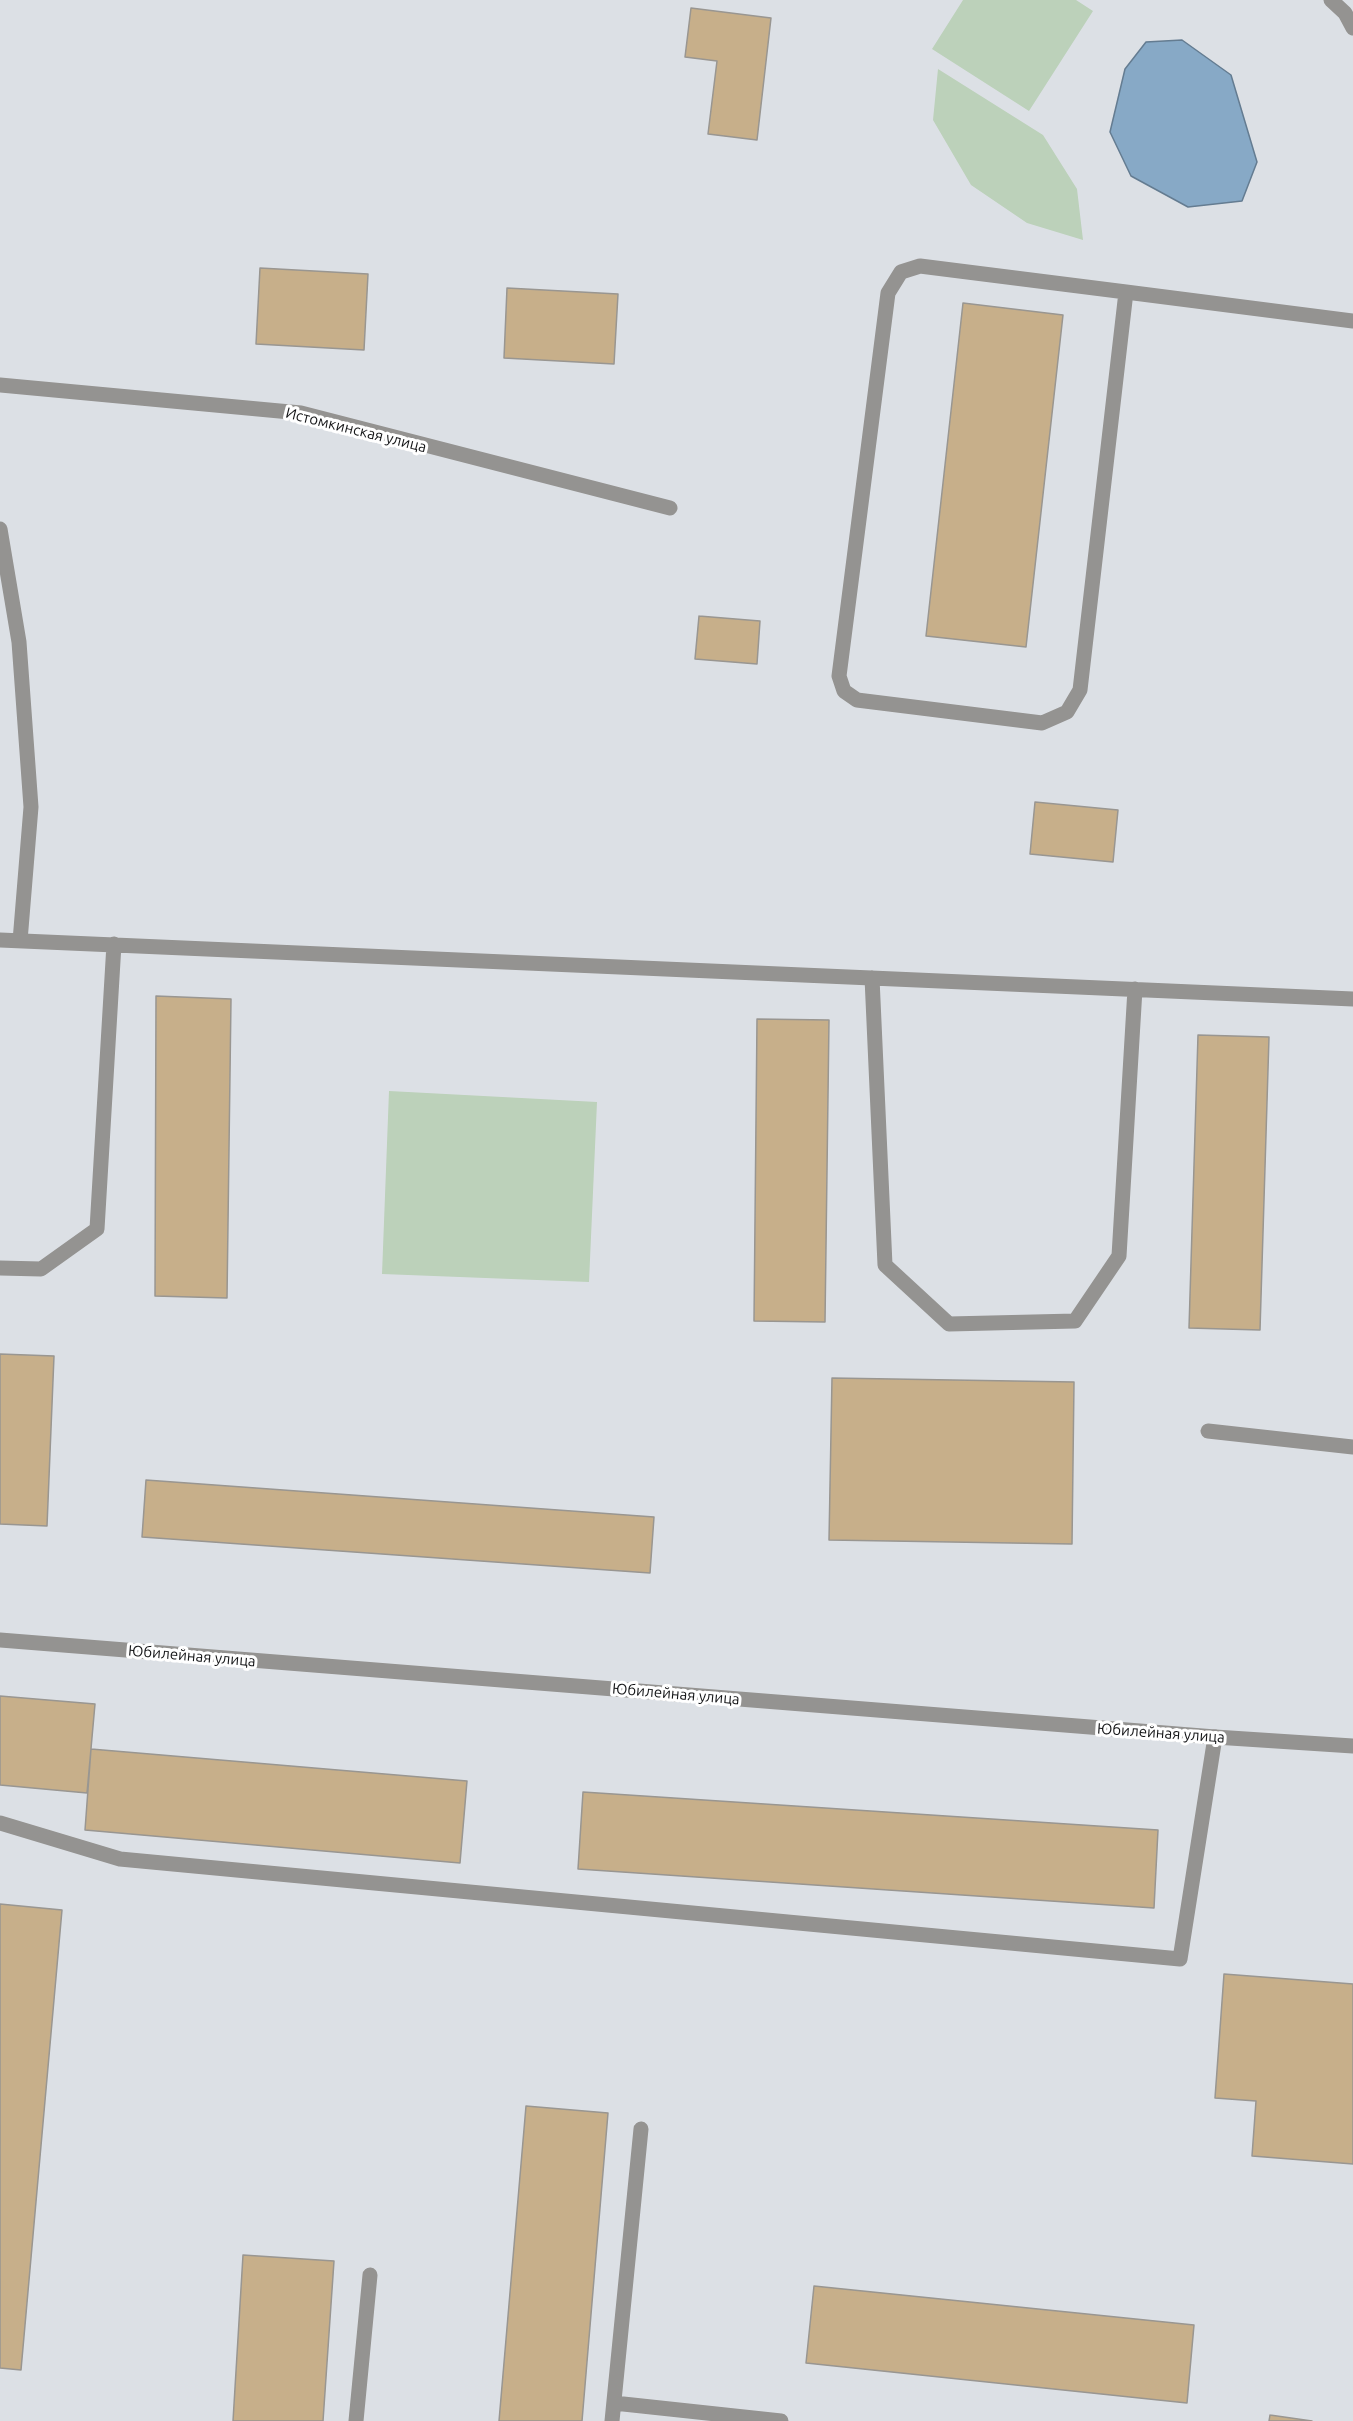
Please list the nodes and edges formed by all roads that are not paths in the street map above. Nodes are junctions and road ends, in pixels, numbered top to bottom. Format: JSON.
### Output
{"nodes":[{"id":1,"x":1331,"y":0,"type":"edge"},
{"id":2,"x":1353,"y":28,"type":"edge"},
{"id":3,"x":1126,"y":292,"type":"junction"},
{"id":4,"x":1353,"y":321,"type":"edge"},
{"id":5,"x":0,"y":385,"type":"edge"},
{"id":6,"x":670,"y":508,"type":"dead end"},
{"id":7,"x":0,"y":529,"type":"edge"},
{"id":8,"x":0,"y":940,"type":"edge"},
{"id":9,"x":20,"y":941,"type":"junction"},
{"id":10,"x":114,"y":944,"type":"junction"},
{"id":11,"x":872,"y":978,"type":"junction"},
{"id":12,"x":1135,"y":989,"type":"junction"},
{"id":13,"x":1353,"y":999,"type":"edge"},
{"id":14,"x":0,"y":1268,"type":"edge"},
{"id":15,"x":1208,"y":1431,"type":"dead end"},
{"id":16,"x":1353,"y":1447,"type":"edge"},
{"id":17,"x":0,"y":1640,"type":"edge"},
{"id":18,"x":1215,"y":1737,"type":"junction"},
{"id":19,"x":1353,"y":1746,"type":"edge"},
{"id":20,"x":0,"y":1823,"type":"edge"},
{"id":21,"x":641,"y":2128,"type":"dead end"},
{"id":22,"x":370,"y":2275,"type":"dead end"},
{"id":23,"x":614,"y":2403,"type":"junction"},
{"id":24,"x":356,"y":2421,"type":"edge"},
{"id":25,"x":612,"y":2421,"type":"edge"},
{"id":26,"x":781,"y":2421,"type":"edge"}],
"edges":[{"from":1,"to":2,"type":"street"},
{"from":3,"to":3,"type":"street"},
{"from":3,"to":4,"type":"street"},
{"from":5,"to":6,"type":"street","name":"Истомкинская улица"},
{"from":7,"to":9,"type":"street"},
{"from":8,"to":9,"type":"street"},
{"from":9,"to":10,"type":"street"},
{"from":10,"to":11,"type":"street"},
{"from":10,"to":14,"type":"street"},
{"from":11,"to":12,"type":"street"},
{"from":11,"to":12,"type":"street"},
{"from":12,"to":13,"type":"street"},
{"from":15,"to":16,"type":"street"},
{"from":17,"to":18,"type":"street","name":"Юбилейная улица"},
{"from":18,"to":19,"type":"street","name":"Юбилейная улица"},
{"from":18,"to":20,"type":"street"},
{"from":21,"to":23,"type":"street"},
{"from":22,"to":24,"type":"street"},
{"from":23,"to":25,"type":"street"},
{"from":23,"to":26,"type":"street"}]}
